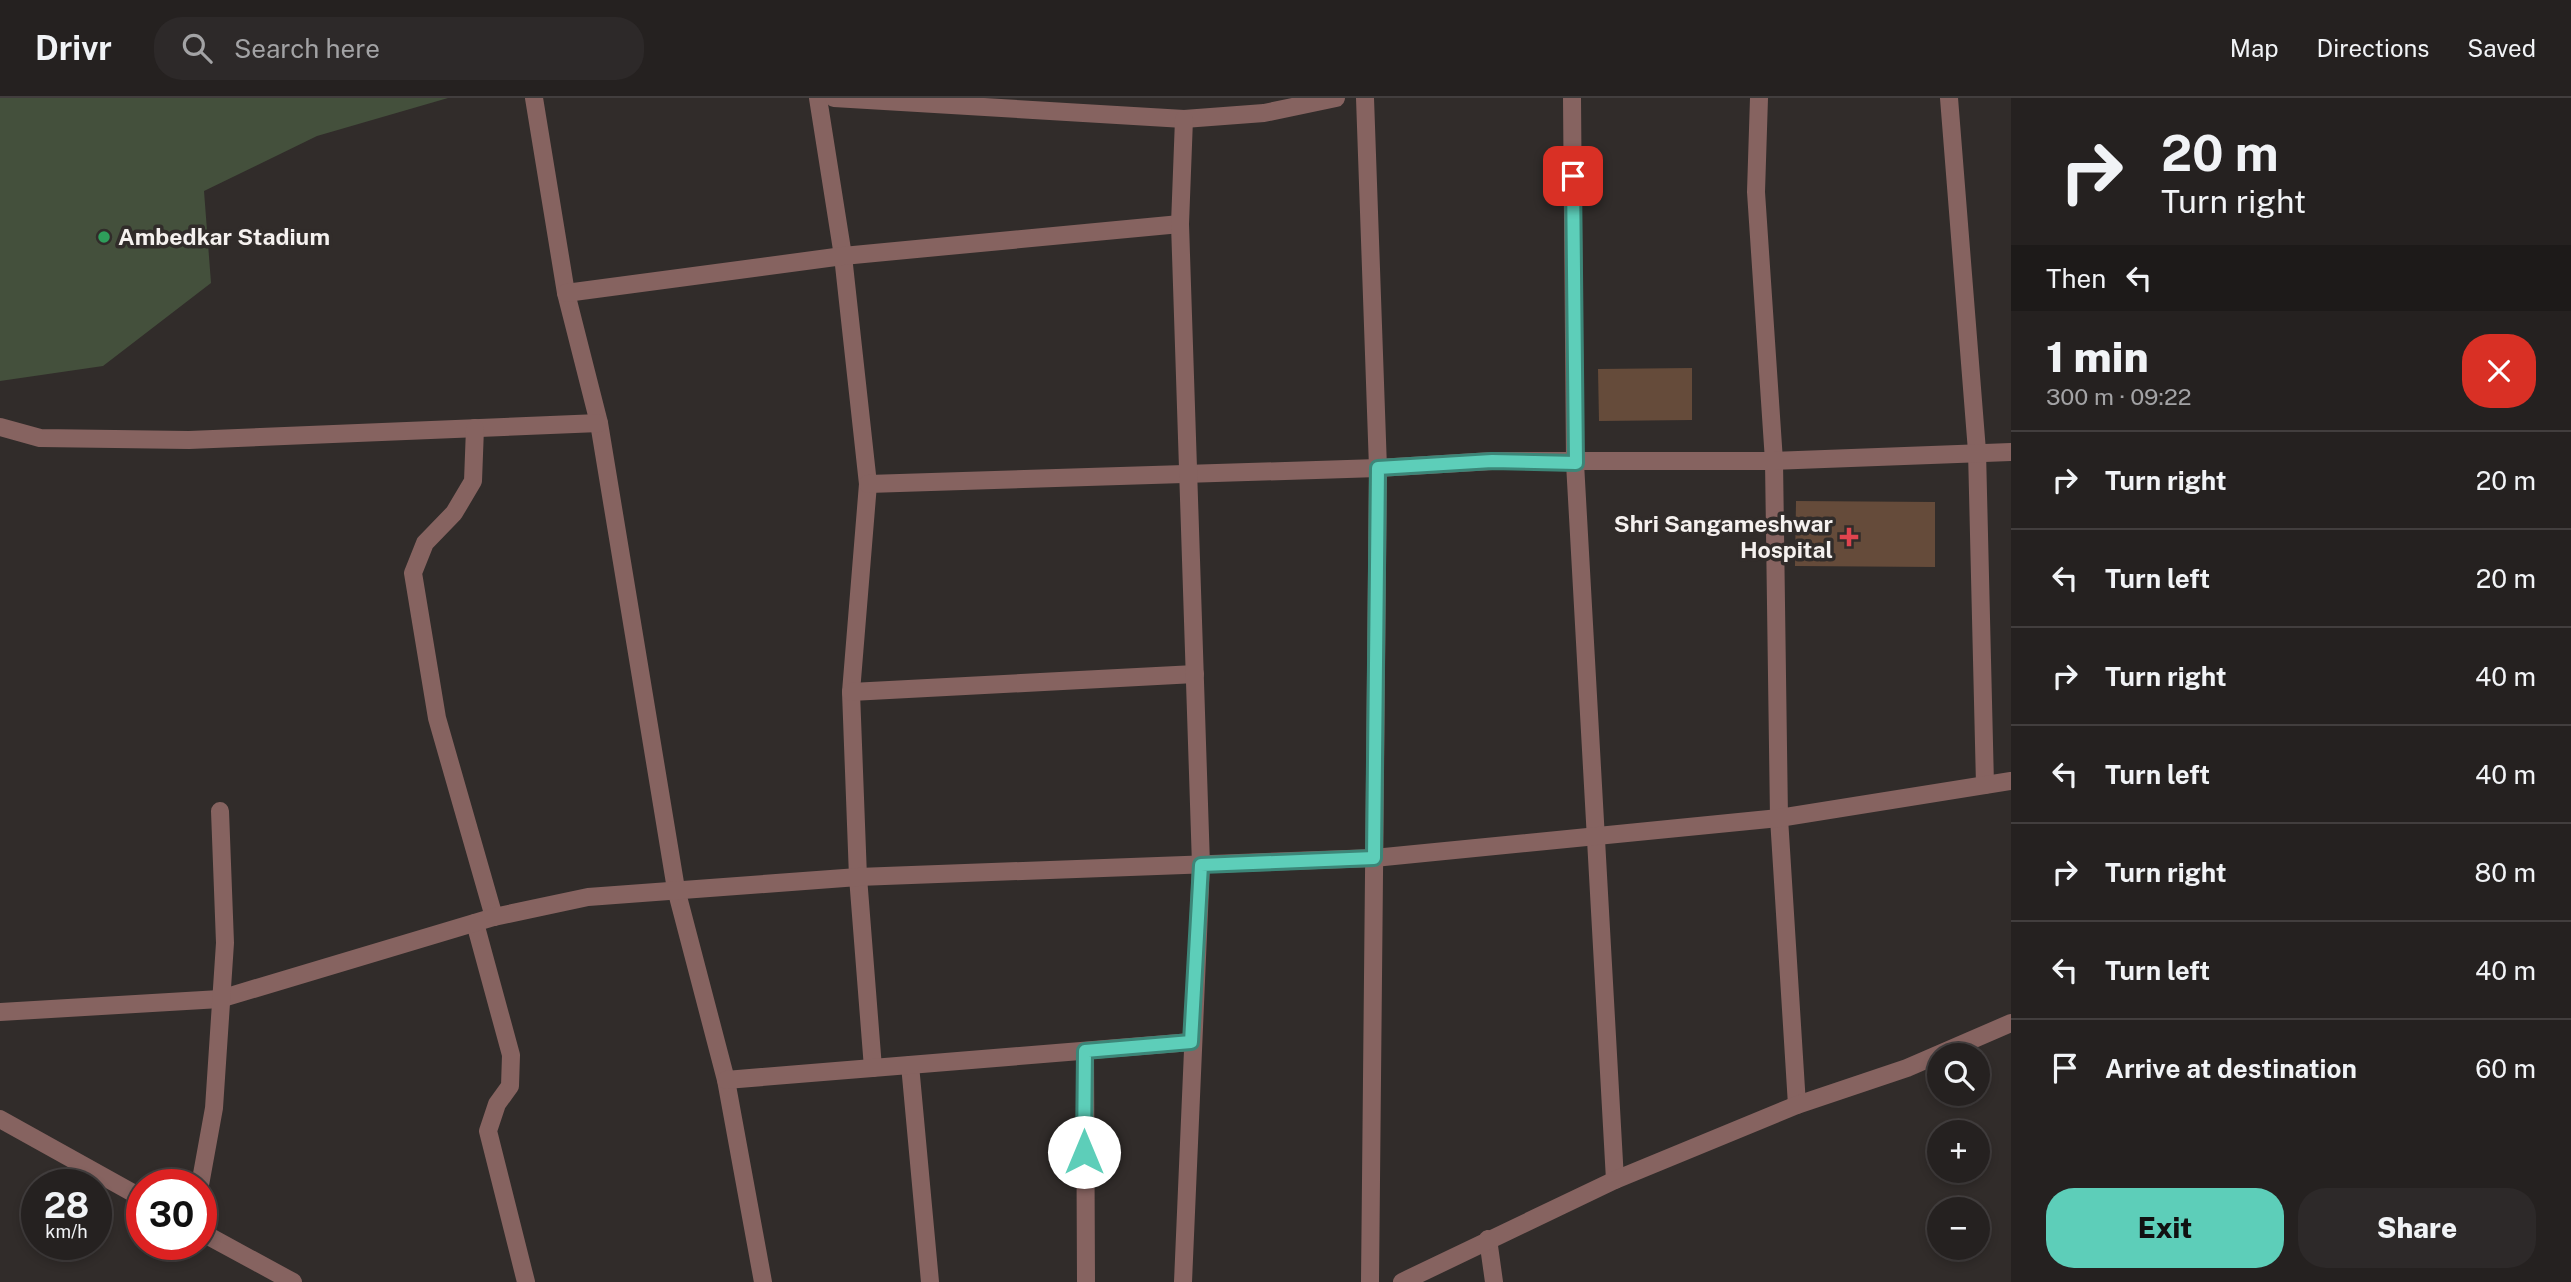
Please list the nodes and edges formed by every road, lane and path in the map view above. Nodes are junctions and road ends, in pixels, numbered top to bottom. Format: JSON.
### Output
{"nodes":[{"id":1,"x":534,"y":98,"type":"edge"},
{"id":2,"x":818,"y":98,"type":"edge"},
{"id":3,"x":834,"y":98,"type":"edge"},
{"id":4,"x":1336,"y":98,"type":"edge"},
{"id":5,"x":1365,"y":98,"type":"edge"},
{"id":6,"x":1572,"y":98,"type":"edge"},
{"id":7,"x":1759,"y":98,"type":"edge"},
{"id":8,"x":1949,"y":98,"type":"edge"},
{"id":9,"x":1184,"y":119,"type":"junction"},
{"id":10,"x":1180,"y":224,"type":"junction"},
{"id":11,"x":843,"y":256,"type":"junction"},
{"id":12,"x":566,"y":293,"type":"junction"},
{"id":13,"x":599,"y":423,"type":"junction"},
{"id":14,"x":0,"y":428,"type":"edge"},
{"id":15,"x":475,"y":428,"type":"junction"},
{"id":16,"x":1978,"y":452,"type":"junction"},
{"id":17,"x":2011,"y":452,"type":"edge"},
{"id":18,"x":1774,"y":461,"type":"junction"},
{"id":19,"x":1576,"y":463,"type":"junction"},
{"id":20,"x":1378,"y":468,"type":"junction"},
{"id":21,"x":1189,"y":472,"type":"junction"},
{"id":22,"x":868,"y":484,"type":"junction"},
{"id":23,"x":1195,"y":674,"type":"junction"},
{"id":24,"x":851,"y":692,"type":"junction"},
{"id":25,"x":2011,"y":782,"type":"edge"},
{"id":26,"x":1985,"y":785,"type":"junction"},
{"id":27,"x":219,"y":811,"type":"dead end"},
{"id":28,"x":1779,"y":818,"type":"junction"},
{"id":29,"x":1595,"y":835,"type":"junction"},
{"id":30,"x":1374,"y":858,"type":"junction"},
{"id":31,"x":1201,"y":865,"type":"junction"},
{"id":32,"x":858,"y":877,"type":"junction"},
{"id":33,"x":677,"y":889,"type":"junction"},
{"id":34,"x":494,"y":917,"type":"junction"},
{"id":35,"x":475,"y":923,"type":"junction"},
{"id":36,"x":220,"y":999,"type":"junction"},
{"id":37,"x":0,"y":1012,"type":"edge"},
{"id":38,"x":2011,"y":1023,"type":"edge"},
{"id":39,"x":1191,"y":1042,"type":"junction"},
{"id":40,"x":1085,"y":1051,"type":"junction"},
{"id":41,"x":910,"y":1065,"type":"junction"},
{"id":42,"x":873,"y":1068,"type":"junction"},
{"id":43,"x":726,"y":1080,"type":"junction"},
{"id":44,"x":1797,"y":1105,"type":"junction"},
{"id":45,"x":0,"y":1119,"type":"edge"},
{"id":46,"x":203,"y":1169,"type":"edge"},
{"id":47,"x":1615,"y":1180,"type":"junction"},
{"id":48,"x":126,"y":1189,"type":"edge"},
{"id":49,"x":1488,"y":1239,"type":"junction"},
{"id":50,"x":217,"y":1241,"type":"edge"},
{"id":51,"x":293,"y":1282,"type":"edge"},
{"id":52,"x":526,"y":1282,"type":"edge"},
{"id":53,"x":763,"y":1282,"type":"edge"},
{"id":54,"x":930,"y":1282,"type":"edge"},
{"id":55,"x":1086,"y":1282,"type":"edge"},
{"id":56,"x":1183,"y":1282,"type":"edge"},
{"id":57,"x":1370,"y":1282,"type":"edge"},
{"id":58,"x":1402,"y":1282,"type":"edge"},
{"id":59,"x":1494,"y":1282,"type":"edge"}],
"edges":[{"from":1,"to":12,"type":"street"},
{"from":2,"to":11,"type":"street"},
{"from":3,"to":9,"type":"street"},
{"from":4,"to":9,"type":"street"},
{"from":5,"to":20,"type":"street"},
{"from":6,"to":19,"type":"street"},
{"from":7,"to":18,"type":"street"},
{"from":8,"to":16,"type":"street"},
{"from":9,"to":10,"type":"street"},
{"from":10,"to":11,"type":"street"},
{"from":10,"to":21,"type":"street"},
{"from":11,"to":12,"type":"street"},
{"from":11,"to":22,"type":"street"},
{"from":12,"to":13,"type":"street"},
{"from":13,"to":15,"type":"street"},
{"from":13,"to":33,"type":"street"},
{"from":14,"to":15,"type":"street"},
{"from":15,"to":34,"type":"street"},
{"from":16,"to":17,"type":"street"},
{"from":16,"to":18,"type":"street"},
{"from":16,"to":26,"type":"street"},
{"from":18,"to":19,"type":"street"},
{"from":18,"to":28,"type":"street"},
{"from":19,"to":20,"type":"street"},
{"from":19,"to":29,"type":"street"},
{"from":20,"to":21,"type":"street"},
{"from":20,"to":30,"type":"street"},
{"from":21,"to":22,"type":"street"},
{"from":21,"to":23,"type":"street"},
{"from":22,"to":24,"type":"street"},
{"from":23,"to":24,"type":"street"},
{"from":23,"to":31,"type":"street"},
{"from":24,"to":32,"type":"street"},
{"from":25,"to":26,"type":"street"},
{"from":26,"to":28,"type":"street"},
{"from":27,"to":36,"type":"street"},
{"from":28,"to":29,"type":"street"},
{"from":28,"to":44,"type":"street"},
{"from":29,"to":30,"type":"street"},
{"from":29,"to":47,"type":"street"},
{"from":30,"to":31,"type":"street"},
{"from":30,"to":57,"type":"street"},
{"from":31,"to":32,"type":"street"},
{"from":31,"to":39,"type":"street"},
{"from":32,"to":33,"type":"street"},
{"from":32,"to":42,"type":"street"},
{"from":33,"to":34,"type":"street"},
{"from":33,"to":43,"type":"street"},
{"from":34,"to":35,"type":"street"},
{"from":35,"to":36,"type":"street"},
{"from":35,"to":52,"type":"street"},
{"from":36,"to":37,"type":"street"},
{"from":36,"to":46,"type":"street"},
{"from":38,"to":44,"type":"street"},
{"from":39,"to":40,"type":"street"},
{"from":39,"to":56,"type":"street"},
{"from":40,"to":41,"type":"street"},
{"from":40,"to":55,"type":"street"},
{"from":41,"to":42,"type":"street"},
{"from":41,"to":54,"type":"street"},
{"from":42,"to":43,"type":"street"},
{"from":43,"to":53,"type":"street"},
{"from":44,"to":47,"type":"street"},
{"from":45,"to":48,"type":"street"},
{"from":47,"to":49,"type":"street"},
{"from":49,"to":58,"type":"street"},
{"from":49,"to":59,"type":"street"},
{"from":50,"to":51,"type":"street"}]}
